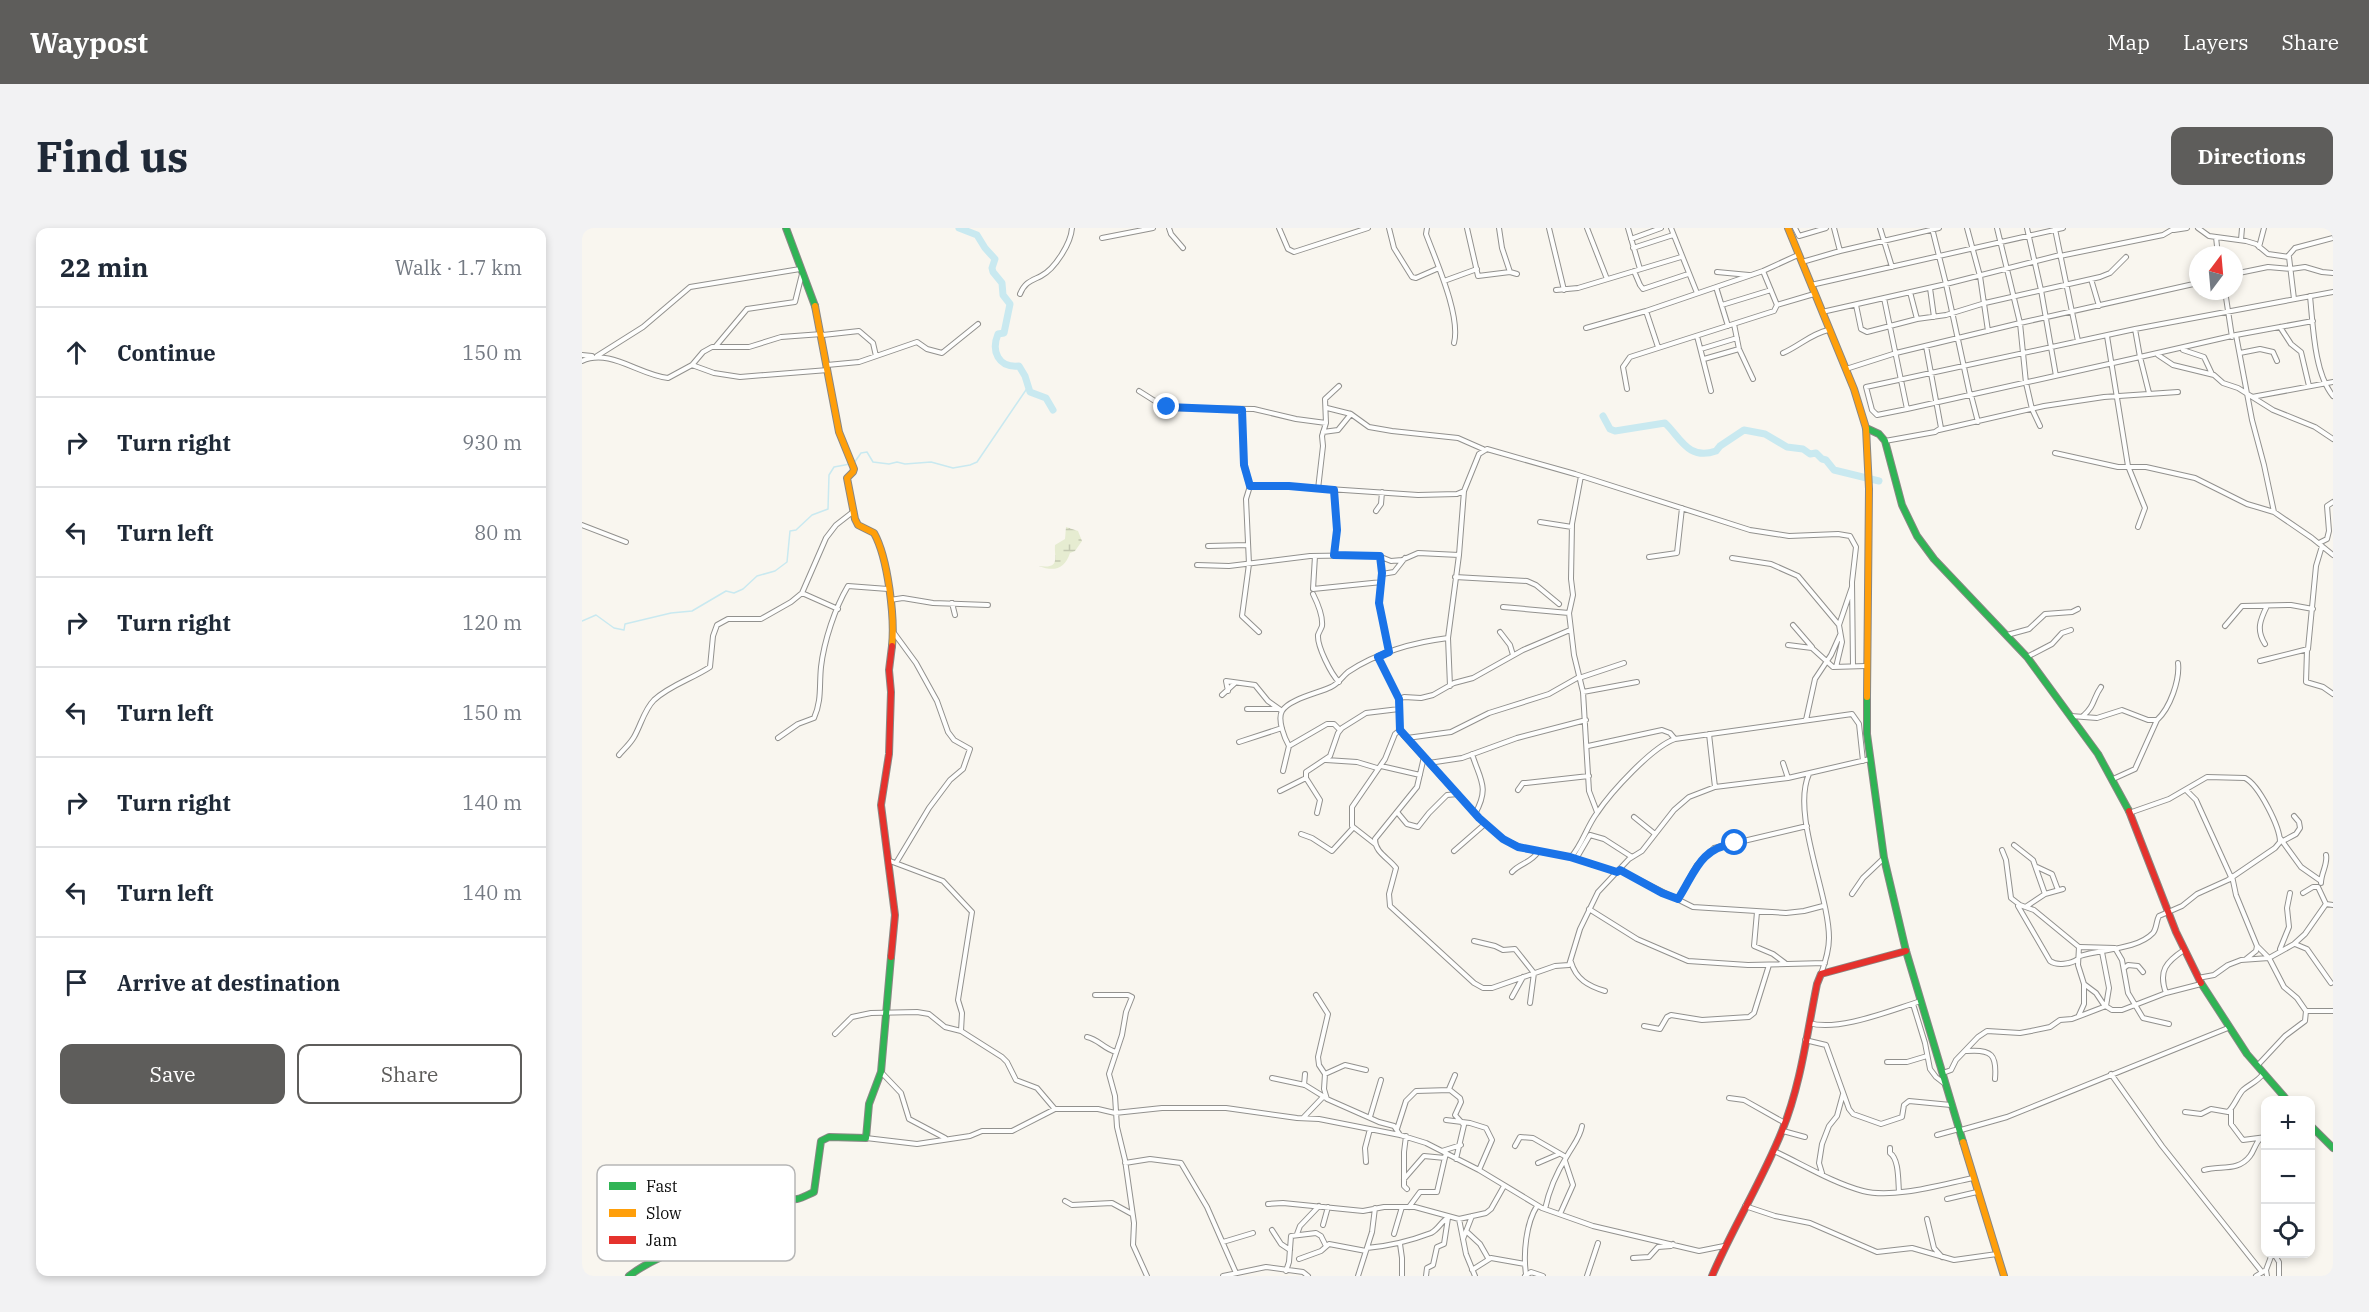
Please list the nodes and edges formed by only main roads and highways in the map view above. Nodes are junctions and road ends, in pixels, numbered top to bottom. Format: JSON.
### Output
{"nodes":[{"id":1,"x":786,"y":228,"type":"edge"},
{"id":2,"x":1788,"y":228,"type":"edge"},
{"id":3,"x":1866,"y":428,"type":"junction"},
{"id":4,"x":1906,"y":951,"type":"junction"},
{"id":5,"x":2282,"y":1096,"type":"edge"},
{"id":6,"x":2315,"y":1130,"type":"edge"},
{"id":7,"x":2333,"y":1148,"type":"edge"},
{"id":8,"x":795,"y":1199,"type":"edge"},
{"id":9,"x":650,"y":1261,"type":"edge"},
{"id":10,"x":629,"y":1276,"type":"edge"},
{"id":11,"x":1712,"y":1276,"type":"edge"},
{"id":12,"x":2004,"y":1276,"type":"edge"}],
"edges":[{"from":1,"to":8,"type":"main road"},
{"from":2,"to":3,"type":"main road"},
{"from":3,"to":4,"type":"main road"},
{"from":3,"to":5,"type":"main road"},
{"from":4,"to":11,"type":"main road"},
{"from":4,"to":12,"type":"main road"},
{"from":6,"to":7,"type":"main road"},
{"from":9,"to":10,"type":"main road"}]}
